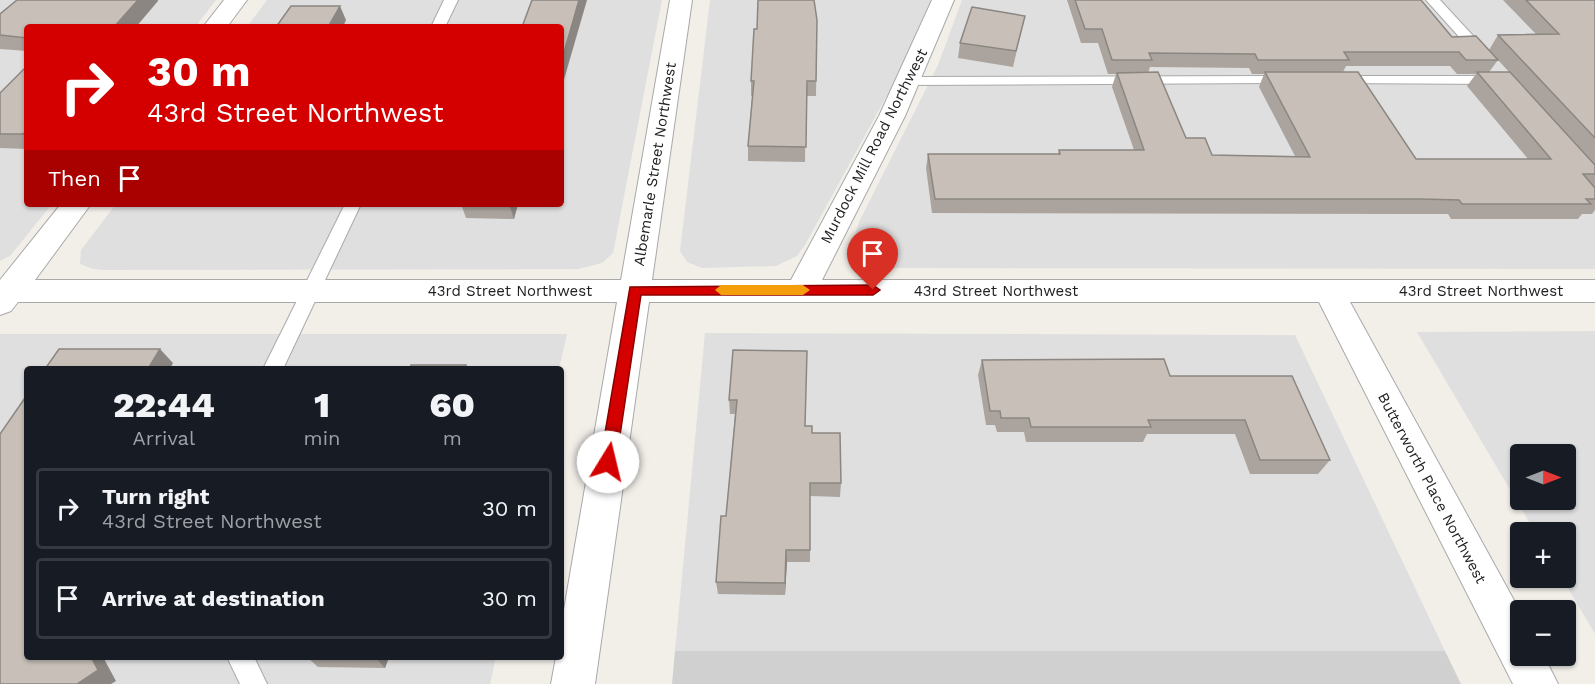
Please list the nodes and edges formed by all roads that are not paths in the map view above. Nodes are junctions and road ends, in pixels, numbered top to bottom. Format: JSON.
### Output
{"nodes":[{"id":1,"x":236,"y":0,"type":"edge"},
{"id":2,"x":451,"y":0,"type":"edge"},
{"id":3,"x":681,"y":0,"type":"edge"},
{"id":4,"x":943,"y":0,"type":"edge"},
{"id":5,"x":1433,"y":0,"type":"edge"},
{"id":6,"x":217,"y":24,"type":"edge"},
{"id":7,"x":439,"y":24,"type":"edge"},
{"id":8,"x":1303,"y":80,"type":"edge"},
{"id":9,"x":1326,"y":80,"type":"edge"},
{"id":10,"x":909,"y":81,"type":"junction"},
{"id":11,"x":75,"y":207,"type":"edge"},
{"id":12,"x":352,"y":207,"type":"edge"},
{"id":13,"x":801,"y":290,"type":"junction"},
{"id":14,"x":311,"y":291,"type":"junction"},
{"id":15,"x":635,"y":291,"type":"junction"},
{"id":16,"x":1595,"y":291,"type":"edge"},
{"id":17,"x":1329,"y":292,"type":"junction"},
{"id":18,"x":3,"y":295,"type":"edge"},
{"id":19,"x":274,"y":366,"type":"edge"},
{"id":20,"x":242,"y":660,"type":"edge"},
{"id":21,"x":255,"y":684,"type":"edge"},
{"id":22,"x":573,"y":684,"type":"edge"},
{"id":23,"x":1536,"y":684,"type":"edge"}],
"edges":[{"from":1,"to":6,"type":"street"},
{"from":2,"to":7,"type":"lane"},
{"from":3,"to":15,"type":"street","name":"Albemarle Street Northwest"},
{"from":4,"to":10,"type":"street","name":"Murdock Mill Road Northwest"},
{"from":5,"to":9,"type":"lane"},
{"from":8,"to":10,"type":"lane"},
{"from":10,"to":13,"type":"street","name":"Murdock Mill Road Northwest"},
{"from":11,"to":18,"type":"street"},
{"from":12,"to":14,"type":"lane"},
{"from":13,"to":15,"type":"street","name":"43rd Street Northwest"},
{"from":13,"to":17,"type":"street","name":"43rd Street Northwest"},
{"from":14,"to":15,"type":"street","name":"43rd Street Northwest"},
{"from":14,"to":18,"type":"street","name":"43rd Street Northwest"},
{"from":14,"to":19,"type":"lane"},
{"from":15,"to":22,"type":"street","name":"Albemarle Street Northwest"},
{"from":16,"to":17,"type":"street","name":"43rd Street Northwest"},
{"from":17,"to":23,"type":"street","name":"Butterworth Place Northwest"},
{"from":20,"to":21,"type":"lane"}]}
